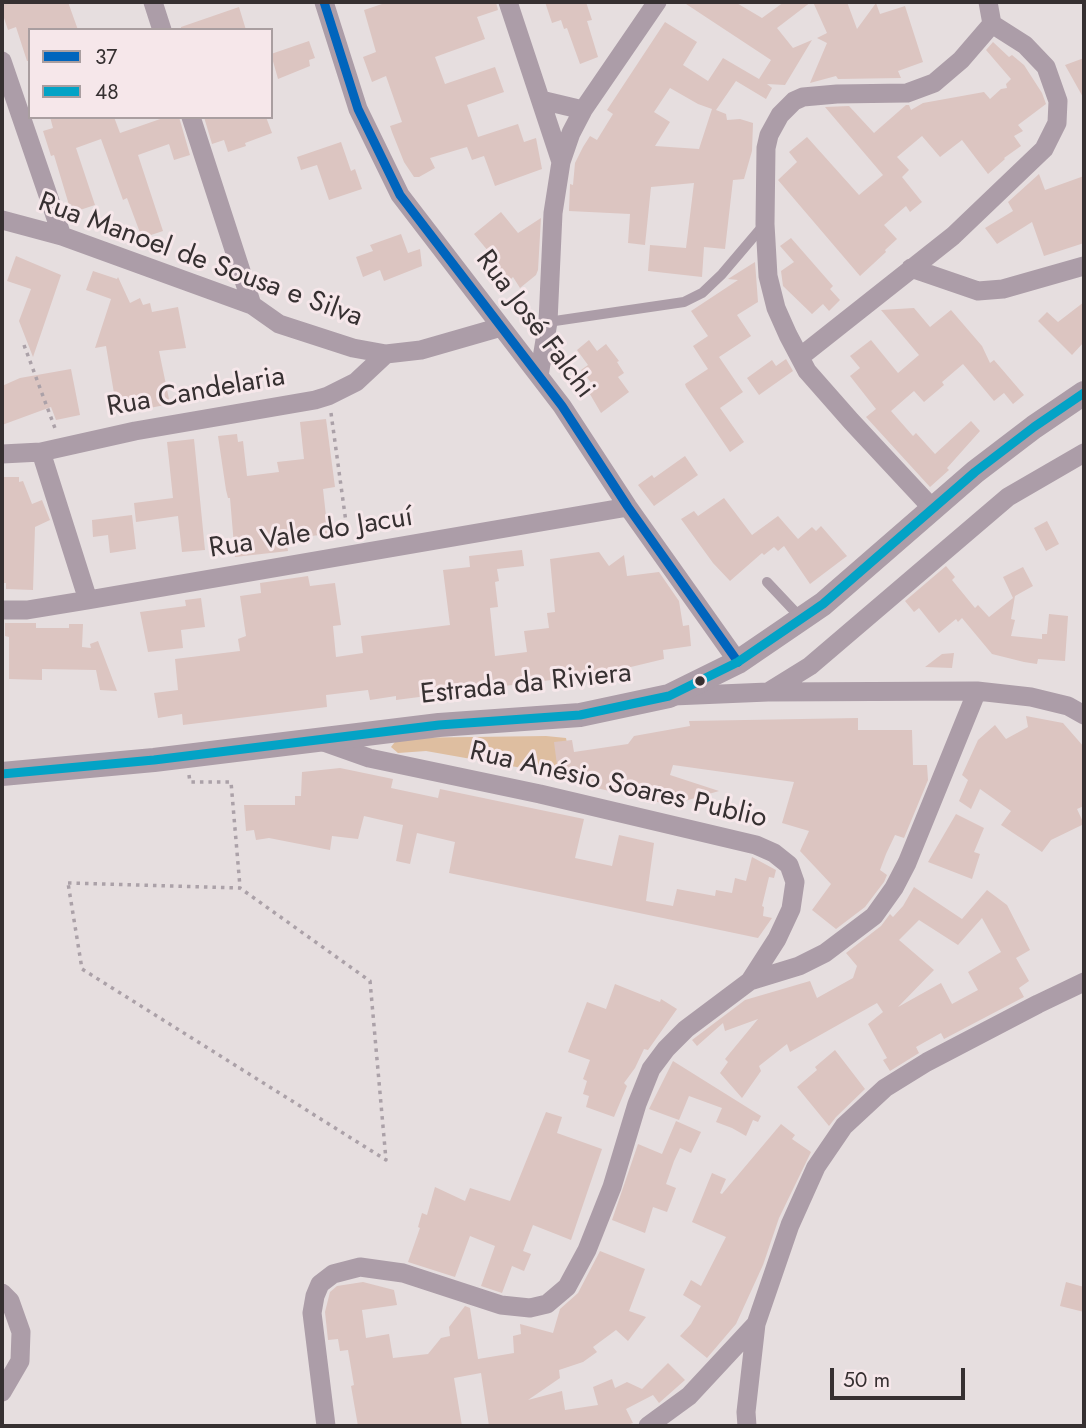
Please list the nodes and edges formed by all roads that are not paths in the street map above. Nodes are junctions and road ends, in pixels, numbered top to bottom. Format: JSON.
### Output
{"nodes":[{"id":1,"x":153,"y":2,"type":"edge"},
{"id":2,"x":324,"y":2,"type":"edge"},
{"id":3,"x":508,"y":2,"type":"edge"},
{"id":4,"x":657,"y":2,"type":"edge"},
{"id":5,"x":988,"y":2,"type":"edge"},
{"id":6,"x":992,"y":24,"type":"junction"},
{"id":7,"x":161,"y":28,"type":"edge"},
{"id":8,"x":2,"y":61,"type":"edge"},
{"id":9,"x":541,"y":100,"type":"junction"},
{"id":10,"x":583,"y":110,"type":"junction"},
{"id":11,"x":192,"y":119,"type":"edge"},
{"id":12,"x":561,"y":162,"type":"junction"},
{"id":13,"x":2,"y":220,"type":"edge"},
{"id":14,"x":765,"y":224,"type":"junction"},
{"id":15,"x":62,"y":236,"type":"junction"},
{"id":16,"x":1084,"y":266,"type":"edge"},
{"id":17,"x":911,"y":268,"type":"junction"},
{"id":18,"x":252,"y":305,"type":"junction"},
{"id":19,"x":548,"y":322,"type":"junction"},
{"id":20,"x":501,"y":327,"type":"junction"},
{"id":21,"x":386,"y":354,"type":"junction"},
{"id":22,"x":800,"y":358,"type":"junction"},
{"id":23,"x":539,"y":376,"type":"junction"},
{"id":24,"x":1084,"y":393,"type":"edge"},
{"id":25,"x":41,"y":452,"type":"junction"},
{"id":26,"x":1084,"y":453,"type":"edge"},
{"id":27,"x":2,"y":454,"type":"edge"},
{"id":28,"x":628,"y":507,"type":"junction"},
{"id":29,"x":933,"y":509,"type":"junction"},
{"id":30,"x":767,"y":582,"type":"dead end"},
{"id":31,"x":88,"y":600,"type":"junction"},
{"id":32,"x":2,"y":610,"type":"edge"},
{"id":33,"x":802,"y":618,"type":"junction"},
{"id":34,"x":738,"y":662,"type":"junction"},
{"id":35,"x":977,"y":691,"type":"junction"},
{"id":36,"x":768,"y":692,"type":"junction"},
{"id":37,"x":669,"y":696,"type":"junction"},
{"id":38,"x":1084,"y":715,"type":"edge"},
{"id":39,"x":316,"y":739,"type":"junction"},
{"id":40,"x":2,"y":774,"type":"edge"},
{"id":41,"x":750,"y":981,"type":"junction"},
{"id":42,"x":1084,"y":982,"type":"edge"},
{"id":43,"x":2,"y":1293,"type":"edge"},
{"id":44,"x":756,"y":1324,"type":"junction"},
{"id":45,"x":2,"y":1392,"type":"edge"},
{"id":46,"x":326,"y":1426,"type":"edge"},
{"id":47,"x":648,"y":1426,"type":"edge"},
{"id":48,"x":747,"y":1426,"type":"edge"}],
"edges":[{"from":1,"to":7,"type":"street"},
{"from":2,"to":20,"type":"street","name":"Rua José Falchi"},
{"from":3,"to":9,"type":"street"},
{"from":4,"to":10,"type":"street"},
{"from":5,"to":6,"type":"street"},
{"from":6,"to":14,"type":"street"},
{"from":6,"to":17,"type":"street"},
{"from":8,"to":15,"type":"street"},
{"from":9,"to":10,"type":"street"},
{"from":9,"to":12,"type":"street"},
{"from":10,"to":12,"type":"street"},
{"from":11,"to":18,"type":"street"},
{"from":12,"to":19,"type":"street"},
{"from":13,"to":15,"type":"street","name":"Rua Manoel de Sousa e Silva"},
{"from":14,"to":19,"type":"lane"},
{"from":14,"to":22,"type":"street"},
{"from":15,"to":18,"type":"street","name":"Rua Manoel de Sousa e Silva"},
{"from":16,"to":17,"type":"street"},
{"from":17,"to":22,"type":"street"},
{"from":18,"to":21,"type":"street","name":"Rua Manoel de Sousa e Silva"},
{"from":19,"to":23,"type":"street"},
{"from":20,"to":21,"type":"street","name":"Rua Manoel de Sousa e Silva"},
{"from":20,"to":23,"type":"street","name":"Rua José Falchi"},
{"from":21,"to":25,"type":"street","name":"Rua Candelaria"},
{"from":22,"to":29,"type":"street"},
{"from":23,"to":28,"type":"street","name":"Rua José Falchi"},
{"from":24,"to":29,"type":"street","name":"Estrada da Riviera"},
{"from":25,"to":27,"type":"street","name":"Rua Candelaria"},
{"from":25,"to":31,"type":"street"},
{"from":26,"to":36,"type":"street"},
{"from":28,"to":31,"type":"street","name":"Rua Vale do Jacuí"},
{"from":28,"to":34,"type":"street","name":"Rua José Falchi"},
{"from":29,"to":33,"type":"street","name":"Estrada da Riviera"},
{"from":30,"to":33,"type":"lane"},
{"from":31,"to":32,"type":"street","name":"Rua Vale do Jacuí"},
{"from":33,"to":34,"type":"street","name":"Estrada da Riviera"},
{"from":34,"to":37,"type":"street","name":"Estrada da Riviera"},
{"from":35,"to":36,"type":"street"},
{"from":35,"to":38,"type":"street"},
{"from":35,"to":41,"type":"street"},
{"from":36,"to":37,"type":"street"},
{"from":37,"to":39,"type":"street","name":"Estrada da Riviera"},
{"from":39,"to":40,"type":"street","name":"Estrada da Riviera"},
{"from":39,"to":41,"type":"street","name":"Rua Anésio Soares Publio"},
{"from":41,"to":46,"type":"street","name":"Rua Anésio Soares Publio"},
{"from":42,"to":44,"type":"street"},
{"from":43,"to":45,"type":"street"},
{"from":44,"to":47,"type":"street"},
{"from":44,"to":48,"type":"street"}]}
